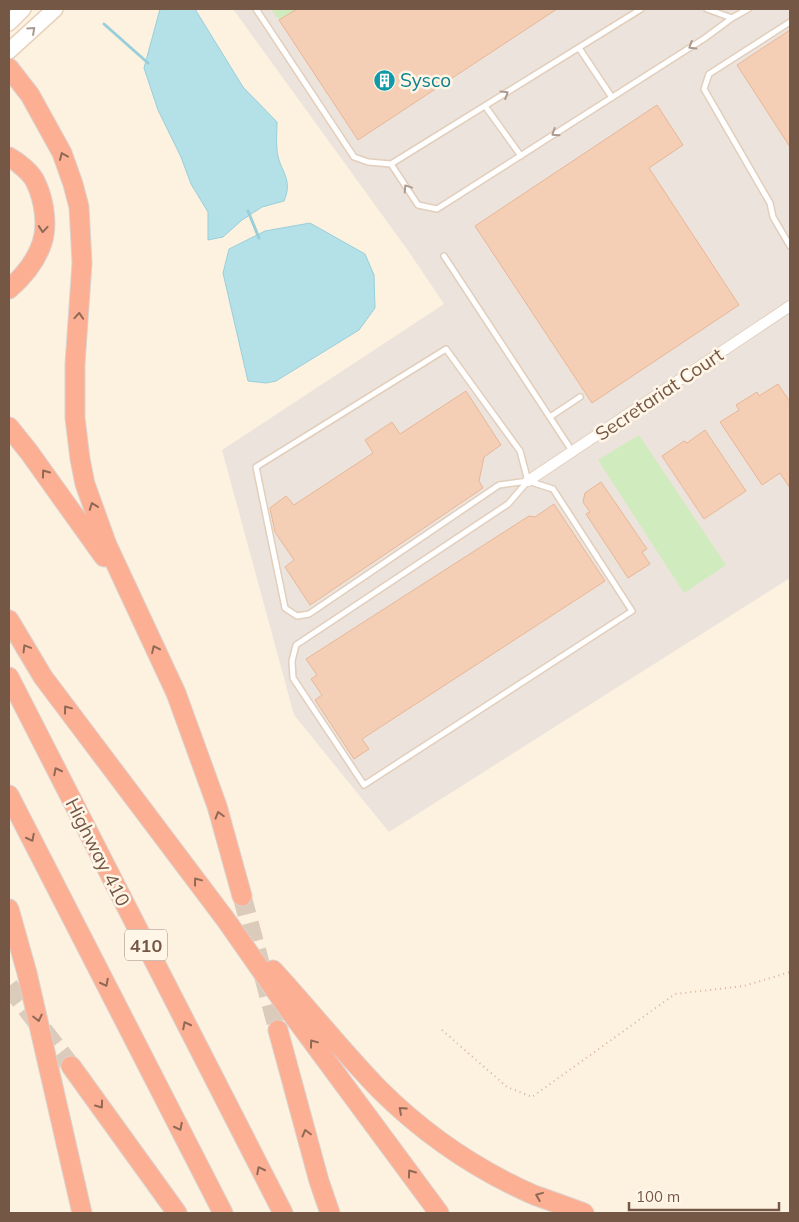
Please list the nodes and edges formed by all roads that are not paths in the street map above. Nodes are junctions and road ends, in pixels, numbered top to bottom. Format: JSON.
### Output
{"nodes":[{"id":1,"x":23,"y":9,"type":"edge"},
{"id":2,"x":55,"y":9,"type":"edge"},
{"id":3,"x":256,"y":9,"type":"edge"},
{"id":4,"x":642,"y":9,"type":"edge"},
{"id":5,"x":707,"y":9,"type":"edge"},
{"id":6,"x":748,"y":9,"type":"edge"},
{"id":7,"x":732,"y":18,"type":"junction"},
{"id":8,"x":790,"y":22,"type":"edge"},
{"id":9,"x":9,"y":23,"type":"edge"},
{"id":10,"x":579,"y":48,"type":"junction"},
{"id":11,"x":9,"y":51,"type":"edge"},
{"id":12,"x":9,"y":68,"type":"edge"},
{"id":13,"x":612,"y":96,"type":"junction"},
{"id":14,"x":485,"y":106,"type":"junction"},
{"id":15,"x":521,"y":156,"type":"junction"},
{"id":16,"x":9,"y":157,"type":"edge"},
{"id":17,"x":391,"y":164,"type":"junction"},
{"id":18,"x":790,"y":246,"type":"edge"},
{"id":19,"x":444,"y":256,"type":"dead end"},
{"id":20,"x":9,"y":289,"type":"edge"},
{"id":21,"x":790,"y":306,"type":"edge"},
{"id":22,"x":580,"y":397,"type":"dead end"},
{"id":23,"x":550,"y":417,"type":"junction"},
{"id":24,"x":9,"y":427,"type":"edge"},
{"id":25,"x":572,"y":452,"type":"junction"},
{"id":26,"x":528,"y":481,"type":"junction"},
{"id":27,"x":124,"y":584,"type":"junction"},
{"id":28,"x":9,"y":620,"type":"edge"},
{"id":29,"x":9,"y":677,"type":"edge"},
{"id":30,"x":9,"y":795,"type":"edge"},
{"id":31,"x":242,"y":896,"type":"tunnel mouth"},
{"id":32,"x":9,"y":909,"type":"edge"},
{"id":33,"x":226,"y":920,"type":"junction"},
{"id":34,"x":278,"y":1030,"type":"tunnel mouth"},
{"id":35,"x":71,"y":1066,"type":"tunnel mouth"},
{"id":36,"x":72,"y":1169,"type":"junction"},
{"id":37,"x":82,"y":1213,"type":"edge"},
{"id":38,"x":91,"y":1213,"type":"edge"},
{"id":39,"x":177,"y":1213,"type":"edge"},
{"id":40,"x":223,"y":1213,"type":"edge"},
{"id":41,"x":282,"y":1213,"type":"edge"},
{"id":42,"x":330,"y":1213,"type":"edge"},
{"id":43,"x":439,"y":1213,"type":"edge"},
{"id":44,"x":584,"y":1213,"type":"edge"}],
"edges":[{"from":1,"to":9,"type":"main road"},
{"from":11,"to":2,"type":"main road","one_way":true},
{"from":3,"to":17,"type":"lane"},
{"from":4,"to":10,"type":"lane"},
{"from":5,"to":7,"type":"lane"},
{"from":6,"to":7,"type":"lane"},
{"from":7,"to":13,"type":"lane","one_way":true},
{"from":8,"to":18,"type":"lane"},
{"from":10,"to":13,"type":"lane"},
{"from":14,"to":10,"type":"lane","one_way":true},
{"from":27,"to":12,"type":"highway","one_way":true},
{"from":13,"to":15,"type":"lane","one_way":true},
{"from":14,"to":15,"type":"lane"},
{"from":14,"to":17,"type":"lane"},
{"from":15,"to":17,"type":"lane","one_way":true},
{"from":16,"to":20,"type":"highway","one_way":true},
{"from":19,"to":23,"type":"lane"},
{"from":21,"to":25,"type":"street","name":"Secretariat Court"},
{"from":22,"to":23,"type":"lane"},
{"from":23,"to":25,"type":"lane"},
{"from":27,"to":24,"type":"highway","one_way":true},
{"from":25,"to":26,"type":"street","name":"Secretariat Court"},
{"from":26,"to":26,"type":"lane"},
{"from":26,"to":26,"type":"lane"},
{"from":31,"to":27,"type":"highway","one_way":true},
{"from":33,"to":28,"type":"highway","one_way":true},
{"from":41,"to":29,"type":"highway","name":"Highway 410","number":"410","one_way":true},
{"from":30,"to":40,"type":"highway","number":"410","one_way":true},
{"from":32,"to":36,"type":"highway","one_way":true},
{"from":43,"to":33,"type":"highway","one_way":true},
{"from":44,"to":33,"type":"highway","one_way":true},
{"from":42,"to":34,"type":"highway","one_way":true},
{"from":35,"to":39,"type":"highway","one_way":true},
{"from":36,"to":37,"type":"highway"},
{"from":36,"to":38,"type":"highway"}]}
